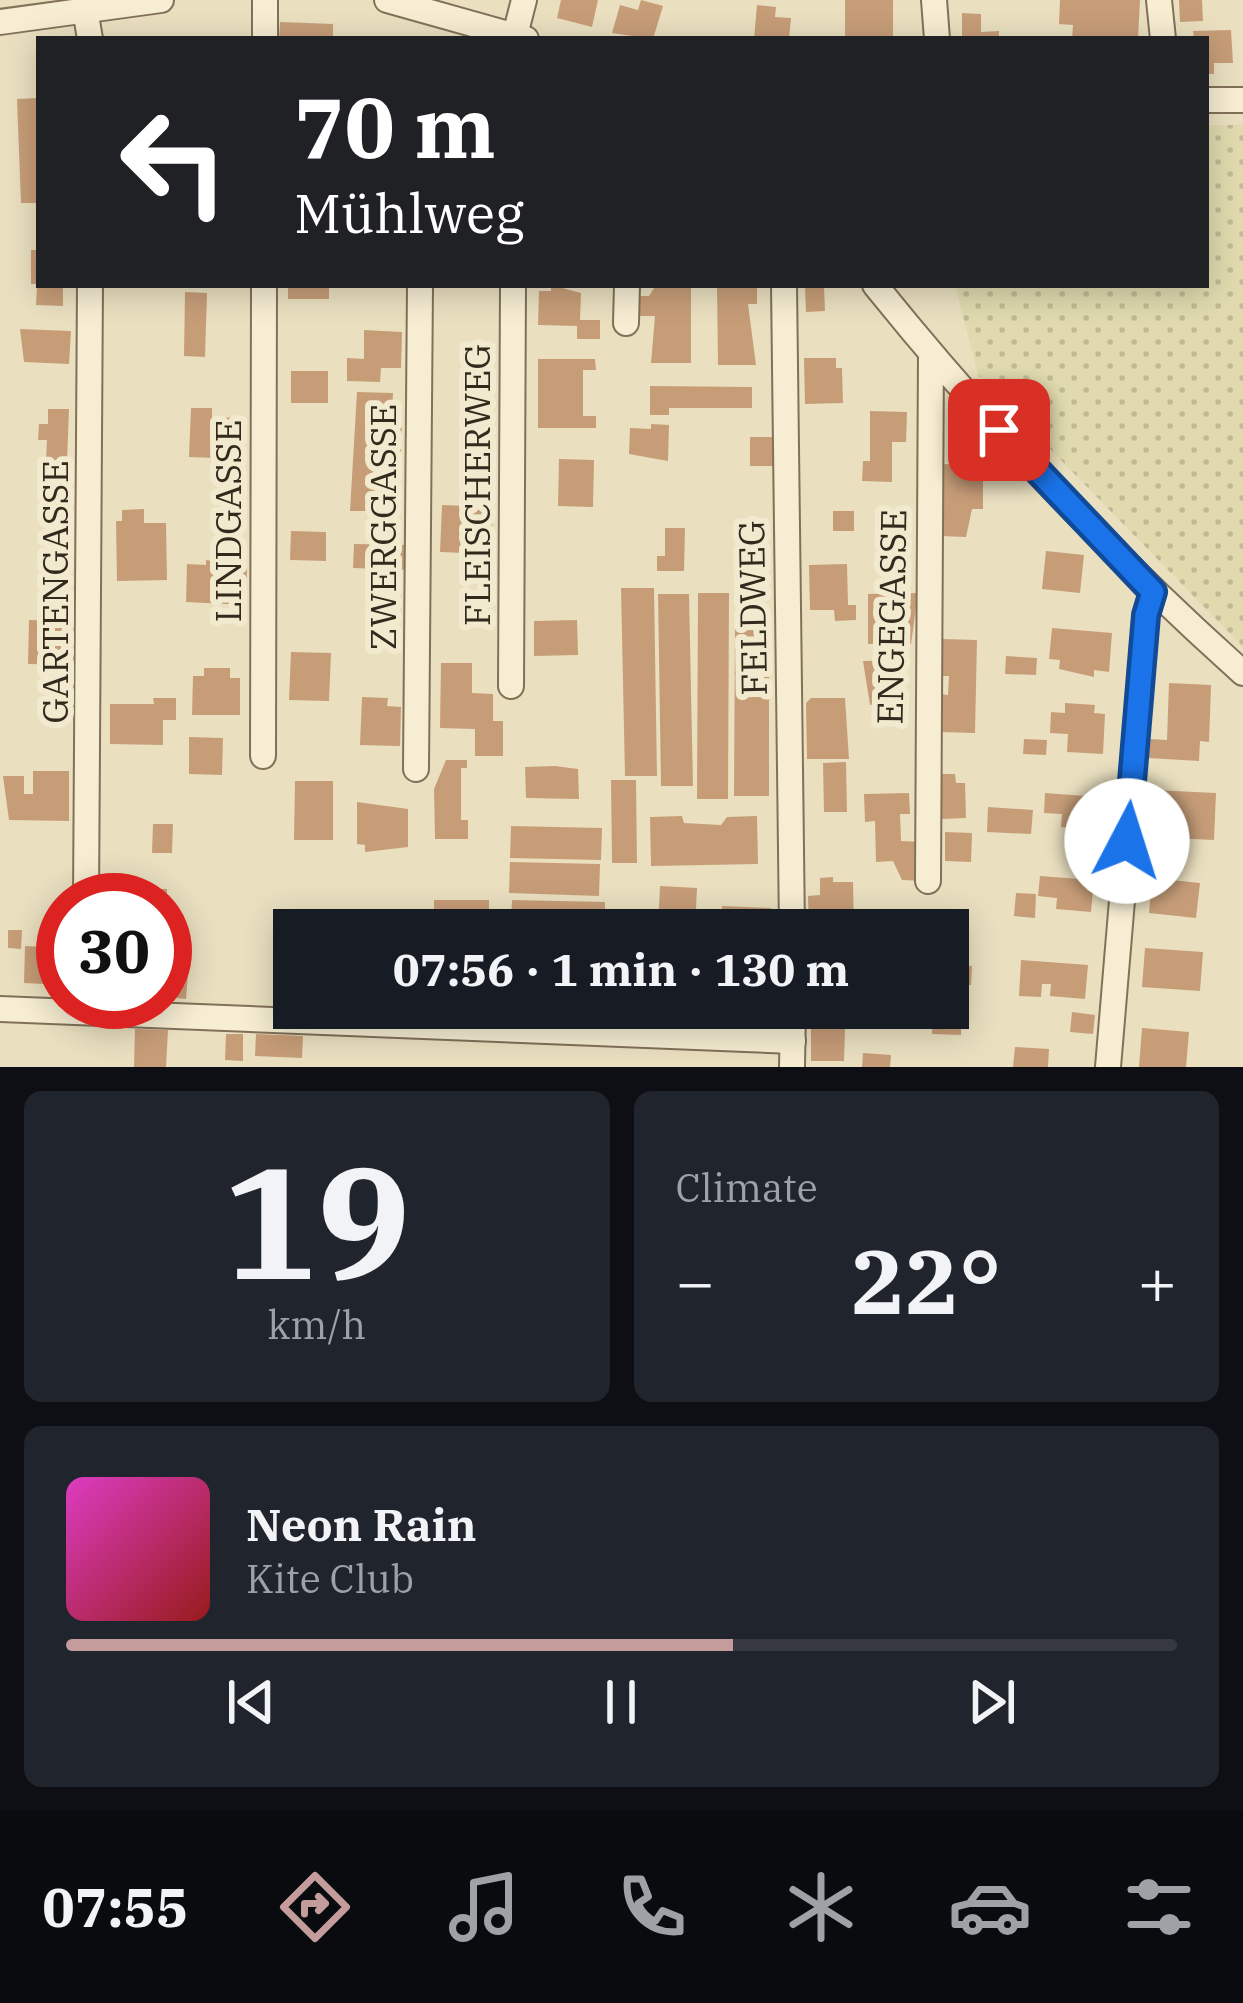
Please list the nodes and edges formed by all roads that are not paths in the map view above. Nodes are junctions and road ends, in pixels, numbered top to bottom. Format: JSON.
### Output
{"nodes":[{"id":1,"x":161,"y":0,"type":"edge"},
{"id":2,"x":265,"y":0,"type":"edge"},
{"id":3,"x":387,"y":0,"type":"edge"},
{"id":4,"x":524,"y":0,"type":"edge"},
{"id":5,"x":934,"y":0,"type":"edge"},
{"id":6,"x":1160,"y":0,"type":"edge"},
{"id":7,"x":85,"y":9,"type":"junction"},
{"id":8,"x":422,"y":11,"type":"junction"},
{"id":9,"x":0,"y":22,"type":"edge"},
{"id":10,"x":90,"y":36,"type":"edge"},
{"id":11,"x":265,"y":36,"type":"edge"},
{"id":12,"x":422,"y":36,"type":"edge"},
{"id":13,"x":511,"y":36,"type":"edge"},
{"id":14,"x":518,"y":36,"type":"edge"},
{"id":15,"x":937,"y":36,"type":"edge"},
{"id":16,"x":1163,"y":36,"type":"edge"},
{"id":17,"x":1209,"y":100,"type":"edge"},
{"id":18,"x":1243,"y":100,"type":"edge"},
{"id":19,"x":90,"y":288,"type":"edge"},
{"id":20,"x":264,"y":288,"type":"edge"},
{"id":21,"x":420,"y":288,"type":"edge"},
{"id":22,"x":513,"y":288,"type":"edge"},
{"id":23,"x":626,"y":288,"type":"edge"},
{"id":24,"x":784,"y":288,"type":"edge"},
{"id":25,"x":877,"y":288,"type":"edge"},
{"id":26,"x":626,"y":323,"type":"dead end"},
{"id":27,"x":931,"y":354,"type":"junction"},
{"id":28,"x":1153,"y":592,"type":"junction"},
{"id":29,"x":1243,"y":673,"type":"edge"},
{"id":30,"x":511,"y":686,"type":"dead end"},
{"id":31,"x":262,"y":756,"type":"dead end"},
{"id":32,"x":416,"y":769,"type":"dead end"},
{"id":33,"x":86,"y":873,"type":"edge"},
{"id":34,"x":928,"y":881,"type":"dead end"},
{"id":35,"x":792,"y":909,"type":"edge"},
{"id":36,"x":36,"y":1008,"type":"edge"},
{"id":37,"x":0,"y":1009,"type":"edge"},
{"id":38,"x":192,"y":1014,"type":"edge"},
{"id":39,"x":793,"y":1054,"type":"edge"},
{"id":40,"x":1108,"y":1067,"type":"edge"}],
"edges":[{"from":1,"to":7,"type":"street"},
{"from":2,"to":11,"type":"street"},
{"from":3,"to":8,"type":"street"},
{"from":4,"to":14,"type":"street"},
{"from":5,"to":15,"type":"street"},
{"from":6,"to":16,"type":"street"},
{"from":7,"to":9,"type":"street"},
{"from":7,"to":10,"type":"street"},
{"from":8,"to":12,"type":"street"},
{"from":8,"to":13,"type":"street"},
{"from":17,"to":18,"type":"street"},
{"from":19,"to":33,"type":"street","name":"GARTENGASSE"},
{"from":20,"to":31,"type":"street","name":"LINDGASSE"},
{"from":21,"to":32,"type":"street","name":"ZWERGGASSE"},
{"from":22,"to":30,"type":"street","name":"FLEISCHERWEG"},
{"from":23,"to":26,"type":"street"},
{"from":24,"to":35,"type":"street","name":"FELDWEG"},
{"from":25,"to":27,"type":"street"},
{"from":27,"to":28,"type":"street"},
{"from":27,"to":34,"type":"street","name":"ENGEGASSE"},
{"from":28,"to":29,"type":"street"},
{"from":28,"to":40,"type":"street"},
{"from":36,"to":37,"type":"street"},
{"from":38,"to":39,"type":"street"}]}
